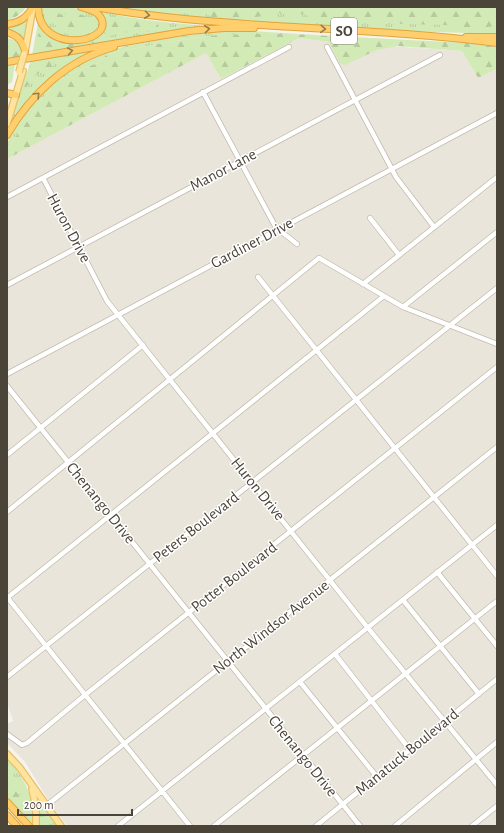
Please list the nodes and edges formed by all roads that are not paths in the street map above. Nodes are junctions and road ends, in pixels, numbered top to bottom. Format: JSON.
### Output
{"nodes":[{"id":1,"x":33,"y":7,"type":"edge"},
{"id":2,"x":37,"y":7,"type":"edge"},
{"id":3,"x":81,"y":7,"type":"edge"},
{"id":4,"x":95,"y":7,"type":"edge"},
{"id":5,"x":7,"y":24,"type":"edge"},
{"id":6,"x":284,"y":27,"type":"junction"},
{"id":7,"x":7,"y":32,"type":"edge"},
{"id":8,"x":405,"y":34,"type":"junction"},
{"id":9,"x":497,"y":37,"type":"edge"},
{"id":10,"x":148,"y":38,"type":"junction"},
{"id":11,"x":497,"y":43,"type":"edge"},
{"id":12,"x":289,"y":47,"type":"dead end"},
{"id":13,"x":327,"y":47,"type":"dead end"},
{"id":14,"x":26,"y":53,"type":"junction"},
{"id":15,"x":440,"y":55,"type":"dead end"},
{"id":16,"x":7,"y":62,"type":"edge"},
{"id":17,"x":203,"y":92,"type":"junction"},
{"id":18,"x":12,"y":94,"type":"edge"},
{"id":19,"x":355,"y":100,"type":"junction"},
{"id":20,"x":7,"y":110,"type":"edge"},
{"id":21,"x":497,"y":113,"type":"edge"},
{"id":22,"x":7,"y":124,"type":"edge"},
{"id":23,"x":7,"y":135,"type":"edge"},
{"id":24,"x":239,"y":161,"type":"junction"},
{"id":25,"x":392,"y":170,"type":"junction"},
{"id":26,"x":497,"y":177,"type":"edge"},
{"id":27,"x":43,"y":178,"type":"junction"},
{"id":28,"x":7,"y":197,"type":"edge"},
{"id":29,"x":370,"y":218,"type":"dead end"},
{"id":30,"x":434,"y":227,"type":"junction"},
{"id":31,"x":278,"y":229,"type":"junction"},
{"id":32,"x":497,"y":232,"type":"edge"},
{"id":33,"x":297,"y":244,"type":"dead end"},
{"id":34,"x":79,"y":247,"type":"junction"},
{"id":35,"x":399,"y":255,"type":"junction"},
{"id":36,"x":258,"y":277,"type":"dead end"},
{"id":37,"x":363,"y":284,"type":"junction"},
{"id":38,"x":7,"y":285,"type":"edge"},
{"id":39,"x":497,"y":288,"type":"edge"},
{"id":40,"x":272,"y":296,"type":"junction"},
{"id":41,"x":384,"y":296,"type":"junction"},
{"id":42,"x":404,"y":307,"type":"junction"},
{"id":43,"x":118,"y":315,"type":"junction"},
{"id":44,"x":450,"y":326,"type":"junction"},
{"id":45,"x":497,"y":344,"type":"edge"},
{"id":46,"x":143,"y":345,"type":"junction"},
{"id":47,"x":316,"y":351,"type":"junction"},
{"id":48,"x":497,"y":367,"type":"edge"},
{"id":49,"x":7,"y":374,"type":"edge"},
{"id":50,"x":170,"y":379,"type":"junction"},
{"id":51,"x":7,"y":386,"type":"edge"},
{"id":52,"x":356,"y":400,"type":"junction"},
{"id":53,"x":40,"y":428,"type":"junction"},
{"id":54,"x":214,"y":433,"type":"junction"},
{"id":55,"x":497,"y":447,"type":"edge"},
{"id":56,"x":395,"y":448,"type":"junction"},
{"id":57,"x":7,"y":455,"type":"edge"},
{"id":58,"x":68,"y":462,"type":"junction"},
{"id":59,"x":253,"y":482,"type":"junction"},
{"id":60,"x":435,"y":497,"type":"junction"},
{"id":61,"x":7,"y":512,"type":"edge"},
{"id":62,"x":110,"y":515,"type":"junction"},
{"id":63,"x":497,"y":525,"type":"edge"},
{"id":64,"x":292,"y":531,"type":"junction"},
{"id":65,"x":473,"y":545,"type":"junction"},
{"id":66,"x":150,"y":564,"type":"junction"},
{"id":67,"x":437,"y":572,"type":"junction"},
{"id":68,"x":497,"y":576,"type":"edge"},
{"id":69,"x":331,"y":580,"type":"junction"},
{"id":70,"x":7,"y":597,"type":"edge"},
{"id":71,"x":403,"y":600,"type":"junction"},
{"id":72,"x":497,"y":601,"type":"edge"},
{"id":73,"x":188,"y":613,"type":"junction"},
{"id":74,"x":475,"y":618,"type":"junction"},
{"id":75,"x":368,"y":628,"type":"junction"},
{"id":76,"x":45,"y":646,"type":"junction"},
{"id":77,"x":440,"y":646,"type":"junction"},
{"id":78,"x":497,"y":646,"type":"edge"},
{"id":79,"x":334,"y":654,"type":"junction"},
{"id":80,"x":228,"y":662,"type":"junction"},
{"id":81,"x":406,"y":674,"type":"junction"},
{"id":82,"x":7,"y":677,"type":"edge"},
{"id":83,"x":497,"y":679,"type":"edge"},
{"id":84,"x":300,"y":682,"type":"junction"},
{"id":85,"x":479,"y":694,"type":"junction"},
{"id":86,"x":85,"y":695,"type":"junction"},
{"id":87,"x":372,"y":701,"type":"junction"},
{"id":88,"x":266,"y":709,"type":"junction"},
{"id":89,"x":445,"y":721,"type":"junction"},
{"id":90,"x":337,"y":728,"type":"junction"},
{"id":91,"x":7,"y":734,"type":"edge"},
{"id":92,"x":497,"y":742,"type":"edge"},
{"id":93,"x":124,"y":743,"type":"junction"},
{"id":94,"x":410,"y":750,"type":"junction"},
{"id":95,"x":8,"y":754,"type":"edge"},
{"id":96,"x":303,"y":755,"type":"junction"},
{"id":97,"x":476,"y":759,"type":"junction"},
{"id":98,"x":376,"y":777,"type":"junction"},
{"id":99,"x":28,"y":781,"type":"junction"},
{"id":100,"x":497,"y":785,"type":"edge"},
{"id":101,"x":162,"y":791,"type":"junction"},
{"id":102,"x":7,"y":802,"type":"edge"},
{"id":103,"x":342,"y":805,"type":"junction"},
{"id":104,"x":46,"y":806,"type":"junction"},
{"id":105,"x":497,"y":806,"type":"edge"},
{"id":106,"x":7,"y":815,"type":"edge"},
{"id":107,"x":17,"y":826,"type":"edge"},
{"id":108,"x":29,"y":826,"type":"edge"},
{"id":109,"x":36,"y":826,"type":"edge"},
{"id":110,"x":60,"y":826,"type":"edge"},
{"id":111,"x":118,"y":826,"type":"edge"},
{"id":112,"x":190,"y":826,"type":"edge"},
{"id":113,"x":214,"y":826,"type":"edge"},
{"id":114,"x":316,"y":826,"type":"edge"},
{"id":115,"x":360,"y":826,"type":"edge"},
{"id":116,"x":395,"y":826,"type":"edge"},
{"id":117,"x":472,"y":826,"type":"edge"}],
"edges":[{"from":1,"to":5,"type":"highway"},
{"from":1,"to":14,"type":"main road"},
{"from":2,"to":3,"type":"highway"},
{"from":2,"to":14,"type":"main road"},
{"from":4,"to":6,"type":"highway","number":"SO","one_way":true},
{"from":6,"to":8,"type":"highway","number":"SO","one_way":true},
{"from":10,"to":6,"type":"highway","one_way":true},
{"from":7,"to":14,"type":"highway"},
{"from":8,"to":9,"type":"highway"},
{"from":8,"to":11,"type":"highway","number":"SO"},
{"from":16,"to":10,"type":"highway","one_way":true},
{"from":23,"to":10,"type":"highway","one_way":true},
{"from":12,"to":17,"type":"street"},
{"from":13,"to":19,"type":"street"},
{"from":14,"to":18,"type":"main road"},
{"from":15,"to":19,"type":"street","name":"Manor Lane"},
{"from":17,"to":24,"type":"street"},
{"from":17,"to":27,"type":"street"},
{"from":18,"to":20,"type":"main road"},
{"from":18,"to":22,"type":"main road"},
{"from":19,"to":24,"type":"street","name":"Manor Lane"},
{"from":19,"to":25,"type":"street"},
{"from":21,"to":25,"type":"street","name":"Gardiner Drive"},
{"from":24,"to":31,"type":"street"},
{"from":24,"to":34,"type":"street","name":"Manor Lane"},
{"from":25,"to":30,"type":"street"},
{"from":25,"to":31,"type":"street","name":"Gardiner Drive"},
{"from":26,"to":30,"type":"street"},
{"from":27,"to":28,"type":"street"},
{"from":27,"to":34,"type":"street","name":"Huron Drive"},
{"from":29,"to":35,"type":"street"},
{"from":30,"to":35,"type":"street"},
{"from":31,"to":33,"type":"street"},
{"from":31,"to":43,"type":"street","name":"Gardiner Drive"},
{"from":32,"to":42,"type":"street"},
{"from":34,"to":38,"type":"street","name":"Manor Lane"},
{"from":34,"to":43,"type":"street","name":"Huron Drive"},
{"from":35,"to":37,"type":"street"},
{"from":36,"to":40,"type":"street"},
{"from":37,"to":40,"type":"street"},
{"from":37,"to":41,"type":"street"},
{"from":39,"to":44,"type":"street","name":"Peters Boulevard"},
{"from":40,"to":47,"type":"street"},
{"from":40,"to":50,"type":"street"},
{"from":41,"to":42,"type":"street"},
{"from":41,"to":47,"type":"street"},
{"from":42,"to":44,"type":"street"},
{"from":43,"to":46,"type":"street","name":"Huron Drive"},
{"from":43,"to":49,"type":"street","name":"Gardiner Drive"},
{"from":44,"to":45,"type":"street"},
{"from":44,"to":52,"type":"street","name":"Peters Boulevard"},
{"from":46,"to":50,"type":"street","name":"Huron Drive"},
{"from":46,"to":53,"type":"street"},
{"from":47,"to":52,"type":"street"},
{"from":47,"to":54,"type":"street"},
{"from":48,"to":56,"type":"street","name":"Potter Boulevard"},
{"from":50,"to":54,"type":"street","name":"Huron Drive"},
{"from":50,"to":58,"type":"street"},
{"from":51,"to":53,"type":"street","name":"Chenango Drive"},
{"from":52,"to":56,"type":"street"},
{"from":52,"to":59,"type":"street","name":"Peters Boulevard"},
{"from":53,"to":57,"type":"street"},
{"from":53,"to":58,"type":"street","name":"Chenango Drive"},
{"from":54,"to":59,"type":"street","name":"Huron Drive"},
{"from":54,"to":62,"type":"street"},
{"from":55,"to":60,"type":"street","name":"North Windsor Avenue"},
{"from":56,"to":60,"type":"street"},
{"from":56,"to":64,"type":"street","name":"Potter Boulevard"},
{"from":58,"to":61,"type":"street"},
{"from":58,"to":62,"type":"street","name":"Chenango Drive"},
{"from":59,"to":64,"type":"street","name":"Huron Drive"},
{"from":59,"to":66,"type":"street","name":"Peters Boulevard"},
{"from":60,"to":65,"type":"street"},
{"from":60,"to":69,"type":"street","name":"North Windsor Avenue"},
{"from":62,"to":66,"type":"street","name":"Chenango Drive"},
{"from":62,"to":70,"type":"street"},
{"from":63,"to":65,"type":"street"},
{"from":64,"to":69,"type":"street","name":"Huron Drive"},
{"from":64,"to":73,"type":"street","name":"Potter Boulevard"},
{"from":65,"to":67,"type":"street"},
{"from":65,"to":68,"type":"street"},
{"from":66,"to":73,"type":"street","name":"Chenango Drive"},
{"from":66,"to":76,"type":"street","name":"Peters Boulevard"},
{"from":67,"to":71,"type":"street"},
{"from":67,"to":74,"type":"street"},
{"from":69,"to":75,"type":"street","name":"Huron Drive"},
{"from":69,"to":80,"type":"street","name":"North Windsor Avenue"},
{"from":70,"to":76,"type":"street"},
{"from":71,"to":75,"type":"street"},
{"from":71,"to":77,"type":"street"},
{"from":72,"to":74,"type":"street"},
{"from":73,"to":80,"type":"street","name":"Chenango Drive"},
{"from":73,"to":86,"type":"street","name":"Potter Boulevard"},
{"from":74,"to":77,"type":"street"},
{"from":74,"to":78,"type":"street"},
{"from":75,"to":79,"type":"street"},
{"from":75,"to":81,"type":"street","name":"Huron Drive"},
{"from":76,"to":82,"type":"street","name":"Peters Boulevard"},
{"from":76,"to":86,"type":"street"},
{"from":77,"to":81,"type":"street"},
{"from":77,"to":85,"type":"street"},
{"from":79,"to":84,"type":"street"},
{"from":79,"to":87,"type":"street"},
{"from":80,"to":88,"type":"street","name":"Chenango Drive"},
{"from":80,"to":93,"type":"street","name":"North Windsor Avenue"},
{"from":81,"to":87,"type":"street"},
{"from":81,"to":89,"type":"street","name":"Huron Drive"},
{"from":83,"to":85,"type":"street","name":"Manatuck Boulevard"},
{"from":84,"to":88,"type":"street"},
{"from":84,"to":90,"type":"street"},
{"from":85,"to":89,"type":"street","name":"Manatuck Boulevard"},
{"from":86,"to":91,"type":"street","name":"Potter Boulevard"},
{"from":86,"to":93,"type":"street"},
{"from":87,"to":90,"type":"street"},
{"from":87,"to":94,"type":"street"},
{"from":88,"to":96,"type":"street","name":"Chenango Drive"},
{"from":88,"to":101,"type":"street"},
{"from":89,"to":94,"type":"street","name":"Manatuck Boulevard"},
{"from":89,"to":97,"type":"street","name":"Huron Drive"},
{"from":90,"to":96,"type":"street"},
{"from":90,"to":98,"type":"street"},
{"from":92,"to":97,"type":"street"},
{"from":93,"to":101,"type":"street"},
{"from":93,"to":104,"type":"street","name":"North Windsor Avenue"},
{"from":94,"to":98,"type":"street","name":"Manatuck Boulevard"},
{"from":95,"to":99,"type":"main road"},
{"from":96,"to":103,"type":"street","name":"Chenango Drive"},
{"from":96,"to":113,"type":"street"},
{"from":97,"to":100,"type":"street","name":"Huron Drive"},
{"from":97,"to":116,"type":"street"},
{"from":98,"to":103,"type":"street","name":"Manatuck Boulevard"},
{"from":99,"to":104,"type":"main road"},
{"from":99,"to":109,"type":"main road"},
{"from":101,"to":111,"type":"street"},
{"from":101,"to":112,"type":"street"},
{"from":102,"to":108,"type":"highway"},
{"from":103,"to":114,"type":"street","name":"Manatuck Boulevard"},
{"from":103,"to":115,"type":"street","name":"Chenango Drive"},
{"from":104,"to":110,"type":"main road"},
{"from":105,"to":117,"type":"street"},
{"from":106,"to":107,"type":"highway"}]}
